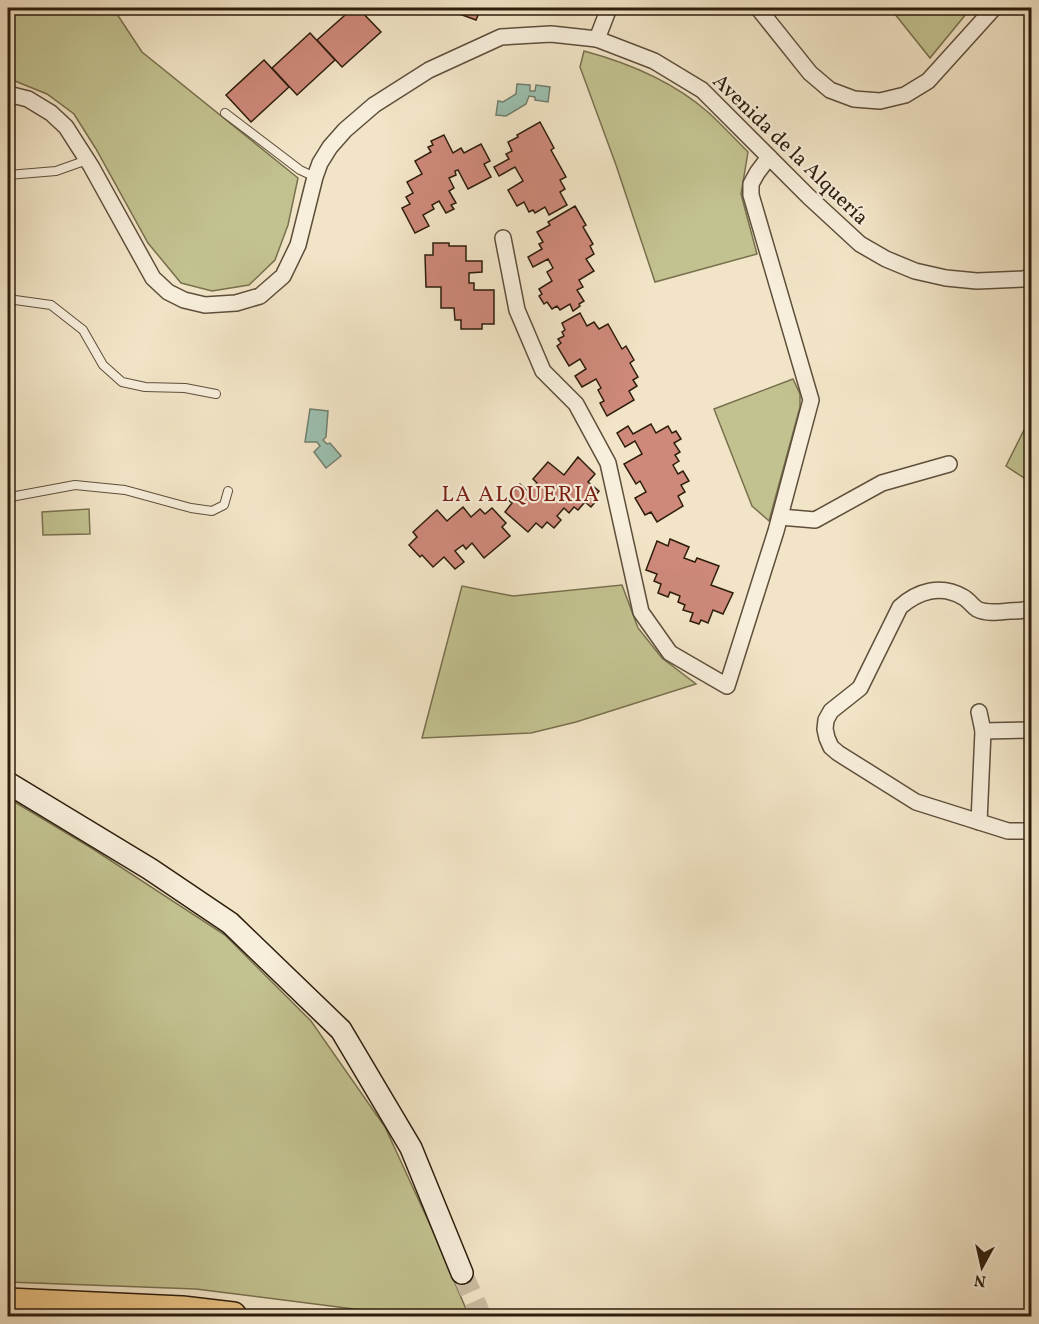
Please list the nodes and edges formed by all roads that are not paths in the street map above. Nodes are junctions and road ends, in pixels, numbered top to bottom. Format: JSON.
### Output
{"nodes":[{"id":1,"x":609,"y":8,"type":"edge"},
{"id":2,"x":758,"y":8,"type":"edge"},
{"id":3,"x":994,"y":8,"type":"edge"},
{"id":4,"x":597,"y":39,"type":"junction"},
{"id":5,"x":8,"y":94,"type":"edge"},
{"id":6,"x":225,"y":113,"type":"dead end"},
{"id":7,"x":769,"y":158,"type":"junction"},
{"id":8,"x":87,"y":160,"type":"junction"},
{"id":9,"x":8,"y":175,"type":"edge"},
{"id":10,"x":315,"y":177,"type":"junction"},
{"id":11,"x":503,"y":238,"type":"dead end"},
{"id":12,"x":1032,"y":276,"type":"edge"},
{"id":13,"x":8,"y":299,"type":"edge"},
{"id":14,"x":216,"y":394,"type":"dead end"},
{"id":15,"x":949,"y":464,"type":"dead end"},
{"id":16,"x":228,"y":491,"type":"dead end"},
{"id":17,"x":8,"y":499,"type":"edge"},
{"id":18,"x":780,"y":517,"type":"junction"},
{"id":19,"x":1032,"y":607,"type":"edge"},
{"id":20,"x":979,"y":712,"type":"dead end"},
{"id":21,"x":1032,"y":730,"type":"edge"},
{"id":22,"x":983,"y":732,"type":"junction"},
{"id":23,"x":8,"y":783,"type":"edge"},
{"id":24,"x":979,"y":822,"type":"junction"},
{"id":25,"x":1032,"y":831,"type":"edge"},
{"id":26,"x":462,"y":1273,"type":"tunnel mouth"},
{"id":27,"x":8,"y":1302,"type":"edge"},
{"id":28,"x":233,"y":1317,"type":"edge"}],
"edges":[{"from":1,"to":4,"type":"street"},
{"from":2,"to":3,"type":"street"},
{"from":4,"to":7,"type":"street","name":"Avenida de la Alquería"},
{"from":4,"to":10,"type":"street","name":"Avenida de la Alquería"},
{"from":5,"to":8,"type":"street","name":"Avenida de la Alquería"},
{"from":6,"to":10,"type":"lane"},
{"from":7,"to":12,"type":"street","name":"Avenida de la Alquería"},
{"from":7,"to":18,"type":"street"},
{"from":8,"to":9,"type":"lane"},
{"from":8,"to":10,"type":"street","name":"Avenida de la Alquería"},
{"from":11,"to":18,"type":"street"},
{"from":13,"to":14,"type":"lane"},
{"from":15,"to":18,"type":"street"},
{"from":16,"to":17,"type":"lane"},
{"from":19,"to":24,"type":"street"},
{"from":20,"to":22,"type":"street"},
{"from":21,"to":22,"type":"street"},
{"from":22,"to":24,"type":"street"},
{"from":23,"to":26,"type":"main road"},
{"from":24,"to":25,"type":"street"},
{"from":27,"to":28,"type":"highway"}]}
